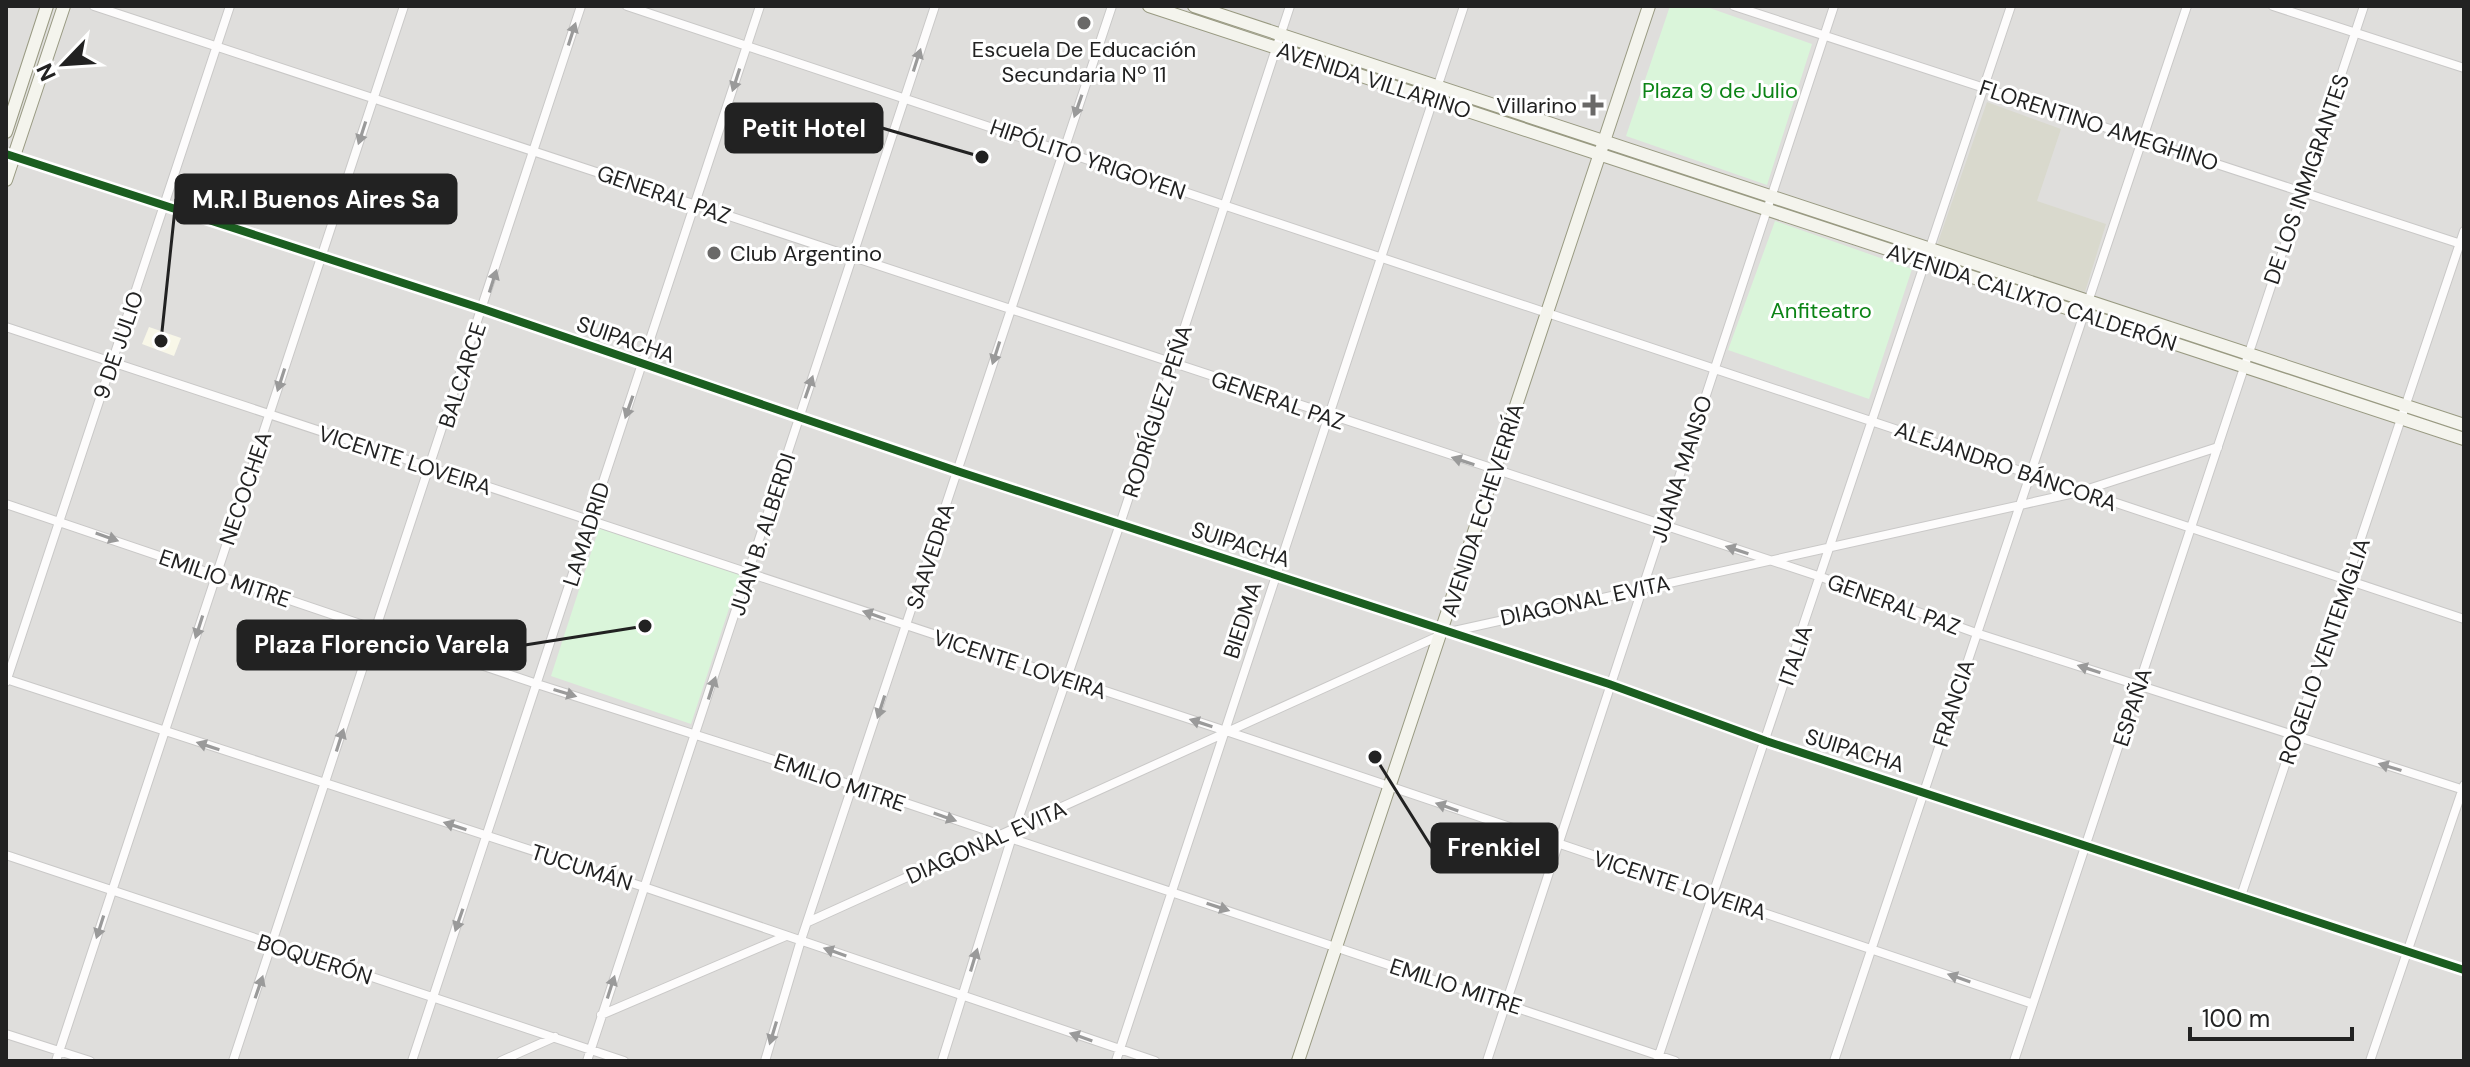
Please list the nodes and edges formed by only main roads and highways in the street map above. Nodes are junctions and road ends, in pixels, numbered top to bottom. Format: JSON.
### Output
{"nodes":[{"id":1,"x":47,"y":6,"type":"edge"},
{"id":2,"x":64,"y":6,"type":"edge"},
{"id":3,"x":1149,"y":6,"type":"edge"},
{"id":4,"x":1194,"y":6,"type":"edge"},
{"id":5,"x":1649,"y":6,"type":"edge"},
{"id":6,"x":1435,"y":93,"type":"junction"},
{"id":7,"x":6,"y":132,"type":"edge"},
{"id":8,"x":1602,"y":148,"type":"junction"},
{"id":9,"x":10,"y":155,"type":"edge"},
{"id":10,"x":6,"y":180,"type":"edge"},
{"id":11,"x":1927,"y":255,"type":"junction"},
{"id":12,"x":2464,"y":425,"type":"edge"},
{"id":13,"x":2464,"y":439,"type":"edge"},
{"id":14,"x":1298,"y":1061,"type":"edge"}],
"edges":[{"from":1,"to":7,"type":"main road"},
{"from":2,"to":9,"type":"main road"},
{"from":3,"to":6,"type":"main road","name":"AVENIDA VILLARINO"},
{"from":4,"to":6,"type":"main road","name":"AVENIDA VILLARINO"},
{"from":5,"to":8,"type":"main road","name":"AVENIDA ECHEVERRÍA"},
{"from":6,"to":8,"type":"main road","name":"AVENIDA VILLARINO"},
{"from":8,"to":11,"type":"main road","name":"AVENIDA CALIXTO CALDERÓN"},
{"from":8,"to":14,"type":"main road","name":"AVENIDA ECHEVERRÍA"},
{"from":9,"to":10,"type":"main road"},
{"from":11,"to":12,"type":"main road","name":"AVENIDA CALIXTO CALDERÓN"},
{"from":11,"to":13,"type":"main road","name":"AVENIDA CALIXTO CALDERÓN"}]}
